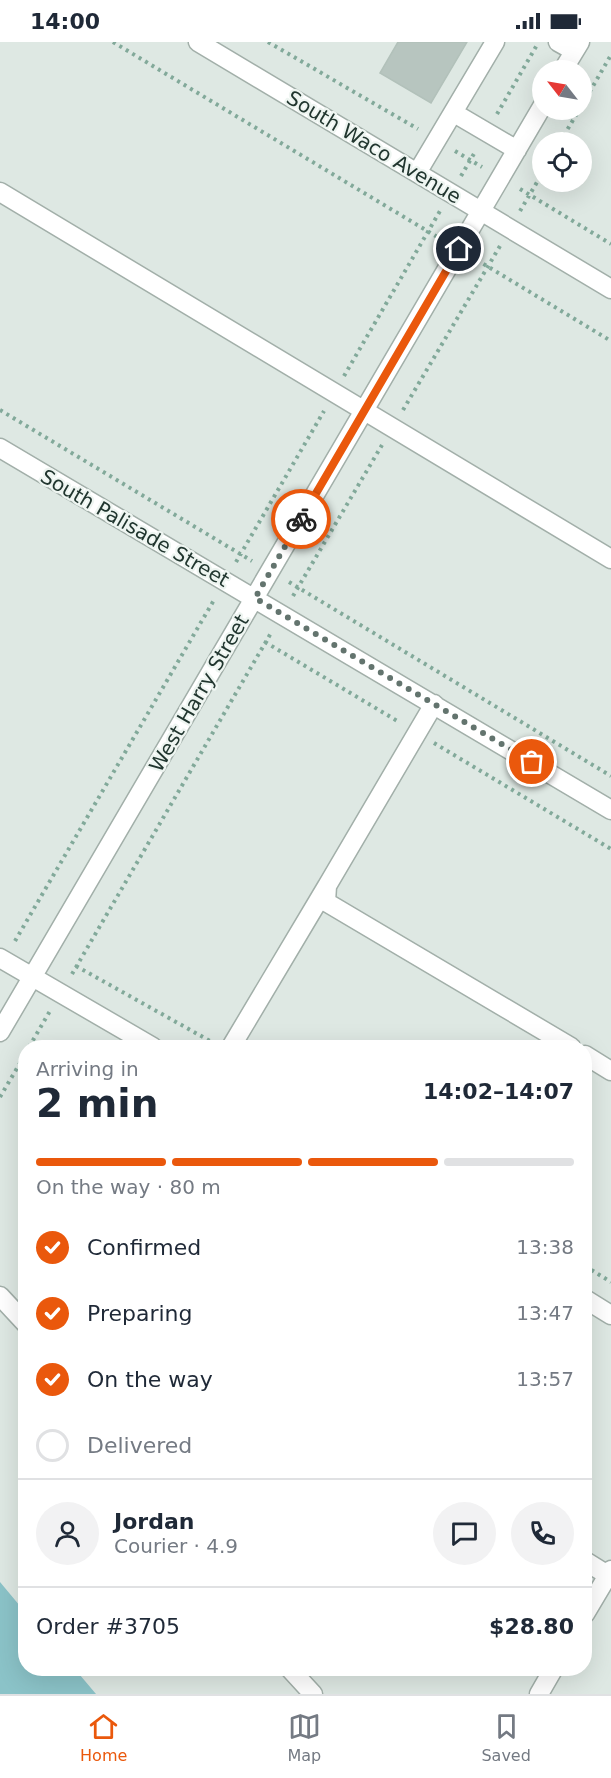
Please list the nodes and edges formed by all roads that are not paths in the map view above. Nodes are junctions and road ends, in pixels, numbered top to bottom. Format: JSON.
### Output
{"nodes":[{"id":1,"x":198,"y":42,"type":"edge"},
{"id":2,"x":495,"y":42,"type":"edge"},
{"id":3,"x":558,"y":42,"type":"edge"},
{"id":4,"x":577,"y":47,"type":"edge"},
{"id":5,"x":569,"y":60,"type":"edge"},
{"id":6,"x":454,"y":112,"type":"junction"},
{"id":7,"x":534,"y":120,"type":"edge"},
{"id":8,"x":517,"y":150,"type":"junction"},
{"id":9,"x":417,"y":173,"type":"junction"},
{"id":10,"x":0,"y":192,"type":"edge"},
{"id":11,"x":481,"y":211,"type":"junction"},
{"id":12,"x":611,"y":289,"type":"edge"},
{"id":13,"x":365,"y":410,"type":"junction"},
{"id":14,"x":0,"y":448,"type":"edge"},
{"id":15,"x":611,"y":559,"type":"edge"},
{"id":16,"x":255,"y":598,"type":"junction"},
{"id":17,"x":434,"y":704,"type":"junction"},
{"id":18,"x":611,"y":810,"type":"edge"},
{"id":19,"x":327,"y":886,"type":"junction"},
{"id":20,"x":2,"y":959,"type":"edge"},
{"id":21,"x":33,"y":977,"type":"junction"},
{"id":22,"x":0,"y":1032,"type":"edge"},
{"id":23,"x":141,"y":1040,"type":"edge"},
{"id":24,"x":235,"y":1040,"type":"edge"},
{"id":25,"x":559,"y":1040,"type":"edge"},
{"id":26,"x":592,"y":1059,"type":"edge"},
{"id":27,"x":611,"y":1071,"type":"edge"},
{"id":28,"x":0,"y":1296,"type":"edge"},
{"id":29,"x":592,"y":1303,"type":"edge"},
{"id":30,"x":18,"y":1315,"type":"edge"},
{"id":31,"x":611,"y":1315,"type":"edge"},
{"id":32,"x":592,"y":1565,"type":"edge"},
{"id":33,"x":610,"y":1574,"type":"edge"},
{"id":34,"x":592,"y":1603,"type":"edge"},
{"id":35,"x":296,"y":1676,"type":"edge"},
{"id":36,"x":549,"y":1676,"type":"edge"},
{"id":37,"x":313,"y":1694,"type":"edge"},
{"id":38,"x":539,"y":1694,"type":"edge"}],
"edges":[{"from":1,"to":9,"type":"street","name":"South Waco Avenue"},
{"from":2,"to":6,"type":"street"},
{"from":3,"to":4,"type":"street"},
{"from":4,"to":5,"type":"street"},
{"from":6,"to":8,"type":"street"},
{"from":6,"to":9,"type":"street"},
{"from":7,"to":8,"type":"street","name":"West Harry Street"},
{"from":8,"to":11,"type":"street","name":"West Harry Street"},
{"from":9,"to":11,"type":"street","name":"South Waco Avenue"},
{"from":10,"to":13,"type":"street"},
{"from":11,"to":12,"type":"street","name":"South Waco Avenue"},
{"from":11,"to":13,"type":"street","name":"West Harry Street"},
{"from":13,"to":15,"type":"street"},
{"from":13,"to":16,"type":"street","name":"West Harry Street"},
{"from":14,"to":16,"type":"street","name":"South Palisade Street"},
{"from":16,"to":17,"type":"street","name":"South Palisade Street"},
{"from":16,"to":21,"type":"street","name":"West Harry Street"},
{"from":17,"to":18,"type":"street","name":"South Palisade Street"},
{"from":17,"to":19,"type":"street"},
{"from":19,"to":24,"type":"street"},
{"from":19,"to":25,"type":"street"},
{"from":20,"to":21,"type":"street"},
{"from":21,"to":22,"type":"street","name":"West Harry Street"},
{"from":21,"to":23,"type":"street"},
{"from":26,"to":27,"type":"street"},
{"from":28,"to":30,"type":"street"},
{"from":29,"to":31,"type":"street"},
{"from":32,"to":33,"type":"street"},
{"from":33,"to":34,"type":"street"},
{"from":35,"to":37,"type":"street"},
{"from":36,"to":38,"type":"street"}]}
